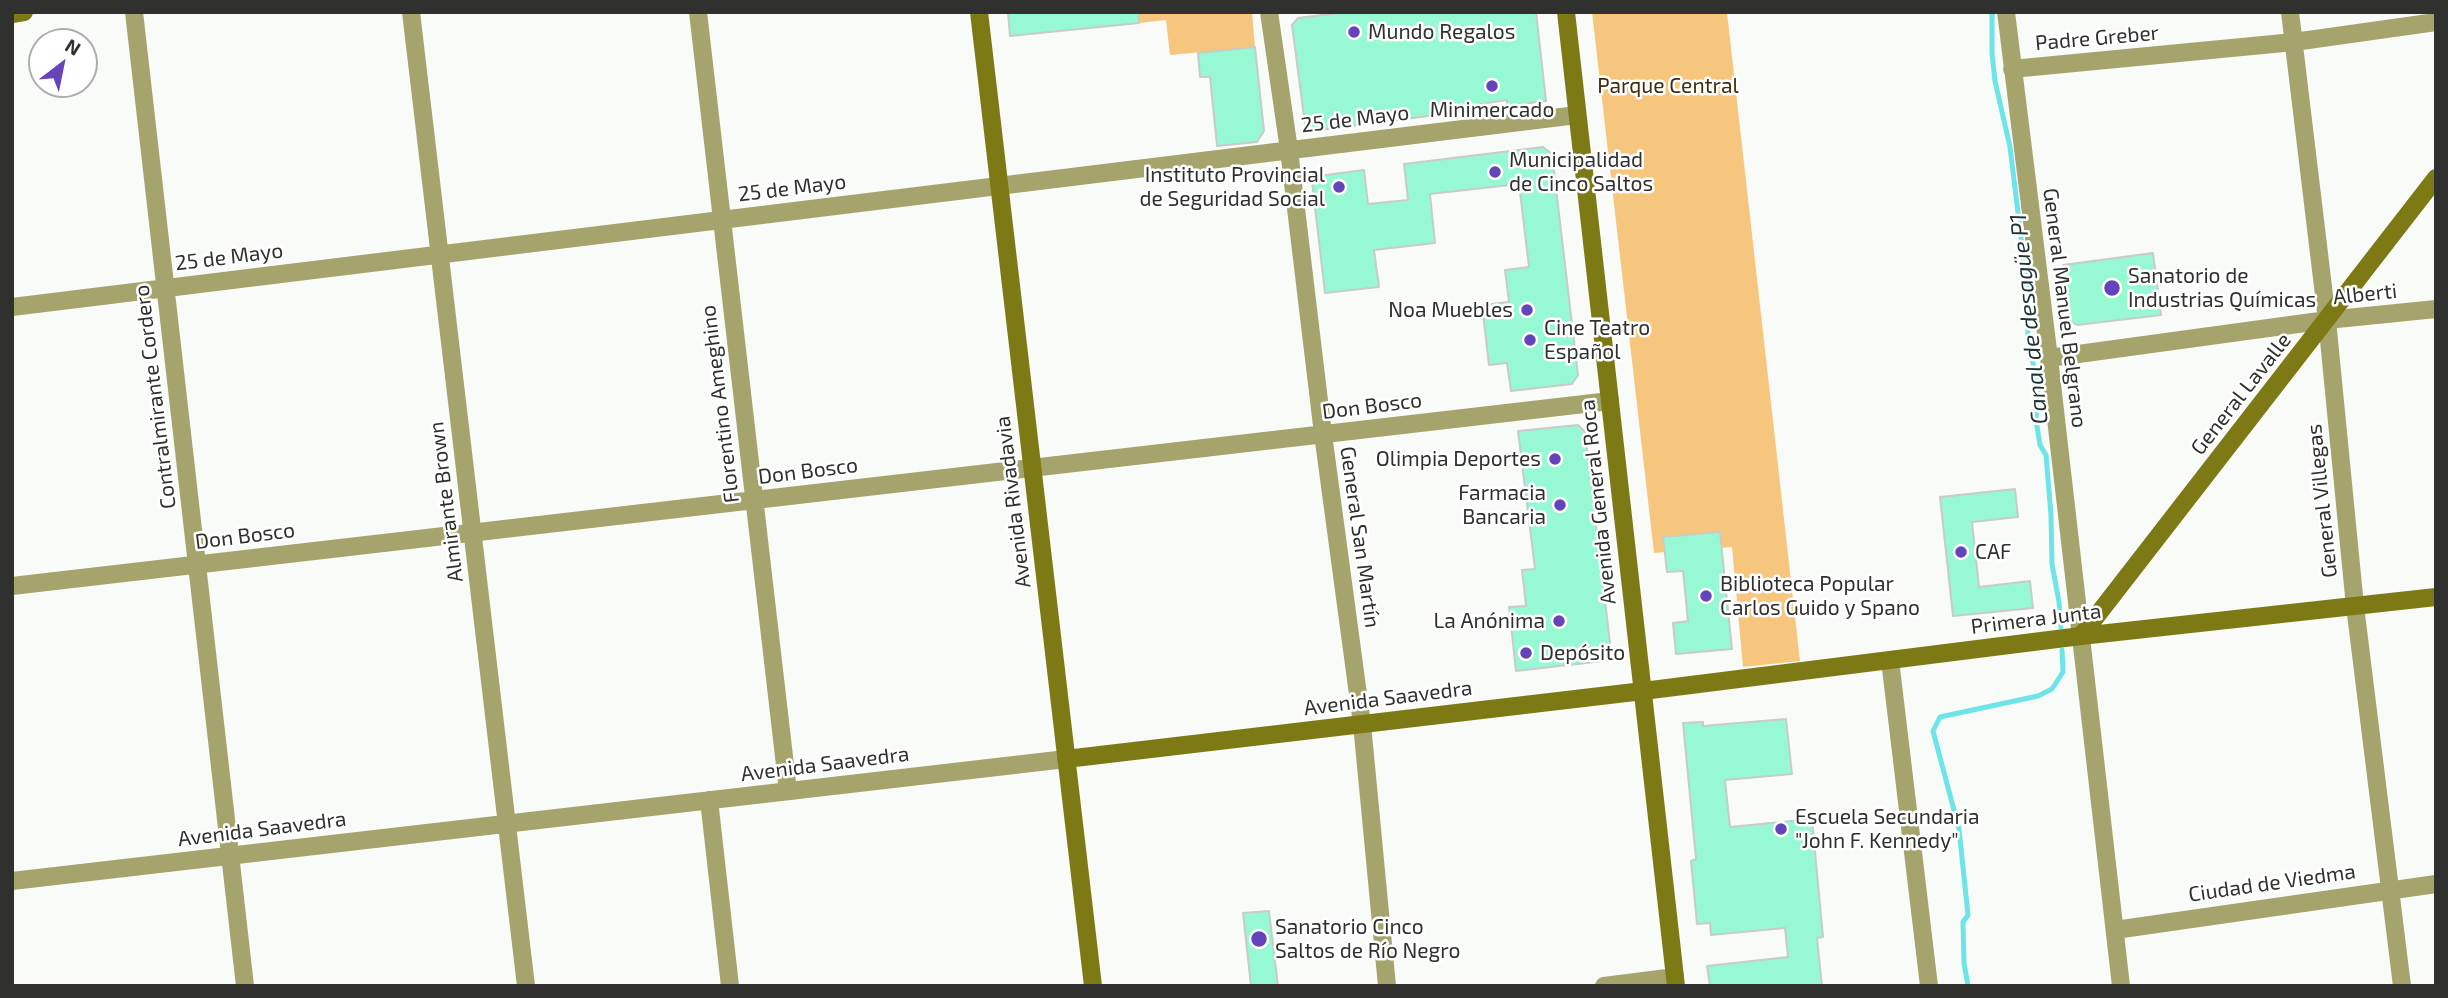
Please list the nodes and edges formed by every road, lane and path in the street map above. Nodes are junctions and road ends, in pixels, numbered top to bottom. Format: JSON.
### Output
{"nodes":[{"id":1,"x":24,"y":12,"type":"edge"},
{"id":2,"x":134,"y":12,"type":"edge"},
{"id":3,"x":411,"y":12,"type":"edge"},
{"id":4,"x":698,"y":12,"type":"edge"},
{"id":5,"x":979,"y":12,"type":"edge"},
{"id":6,"x":1269,"y":12,"type":"edge"},
{"id":7,"x":1566,"y":12,"type":"edge"},
{"id":8,"x":2006,"y":12,"type":"edge"},
{"id":9,"x":2290,"y":12,"type":"edge"},
{"id":10,"x":12,"y":13,"type":"edge"},
{"id":11,"x":2436,"y":22,"type":"edge"},
{"id":12,"x":2294,"y":42,"type":"junction"},
{"id":13,"x":2012,"y":69,"type":"junction"},
{"id":14,"x":1577,"y":115,"type":"junction"},
{"id":15,"x":1289,"y":150,"type":"junction"},
{"id":16,"x":2436,"y":178,"type":"edge"},
{"id":17,"x":999,"y":186,"type":"junction"},
{"id":18,"x":722,"y":220,"type":"junction"},
{"id":19,"x":440,"y":254,"type":"junction"},
{"id":20,"x":166,"y":288,"type":"junction"},
{"id":21,"x":12,"y":307,"type":"edge"},
{"id":22,"x":2436,"y":309,"type":"edge"},
{"id":23,"x":2327,"y":320,"type":"junction"},
{"id":24,"x":2049,"y":358,"type":"junction"},
{"id":25,"x":1610,"y":401,"type":"junction"},
{"id":26,"x":1323,"y":434,"type":"junction"},
{"id":27,"x":1032,"y":468,"type":"junction"},
{"id":28,"x":754,"y":500,"type":"junction"},
{"id":29,"x":473,"y":533,"type":"junction"},
{"id":30,"x":197,"y":565,"type":"junction"},
{"id":31,"x":12,"y":586,"type":"edge"},
{"id":32,"x":2436,"y":597,"type":"edge"},
{"id":33,"x":2355,"y":606,"type":"junction"},
{"id":34,"x":2081,"y":636,"type":"junction"},
{"id":35,"x":1890,"y":660,"type":"junction"},
{"id":36,"x":1643,"y":691,"type":"junction"},
{"id":37,"x":1362,"y":724,"type":"junction"},
{"id":38,"x":1066,"y":759,"type":"junction"},
{"id":39,"x":788,"y":791,"type":"junction"},
{"id":40,"x":709,"y":800,"type":"junction"},
{"id":41,"x":507,"y":824,"type":"junction"},
{"id":42,"x":230,"y":856,"type":"junction"},
{"id":43,"x":12,"y":881,"type":"edge"},
{"id":44,"x":2436,"y":884,"type":"edge"},
{"id":45,"x":2390,"y":889,"type":"junction"},
{"id":46,"x":2115,"y":930,"type":"junction"},
{"id":47,"x":1675,"y":981,"type":"edge"},
{"id":48,"x":245,"y":986,"type":"edge"},
{"id":49,"x":526,"y":986,"type":"edge"},
{"id":50,"x":730,"y":986,"type":"edge"},
{"id":51,"x":1093,"y":986,"type":"edge"},
{"id":52,"x":1387,"y":986,"type":"edge"},
{"id":53,"x":1604,"y":986,"type":"edge"},
{"id":54,"x":1928,"y":986,"type":"edge"},
{"id":55,"x":2121,"y":986,"type":"edge"},
{"id":56,"x":2402,"y":986,"type":"edge"}],
"edges":[{"from":1,"to":10,"type":"street"},
{"from":2,"to":20,"type":"street","name":"Contralmirante Cordero"},
{"from":3,"to":19,"type":"street","name":"Almirante Brown"},
{"from":4,"to":18,"type":"street","name":"Florentino Ameghino"},
{"from":5,"to":17,"type":"street","name":"Avenida Rivadavia"},
{"from":6,"to":15,"type":"street","name":"General San Martín"},
{"from":7,"to":14,"type":"street","name":"Avenida General Roca"},
{"from":8,"to":13,"type":"street","name":"General Manuel Belgrano"},
{"from":9,"to":12,"type":"street","name":"General Villegas"},
{"from":11,"to":12,"type":"street","name":"Padre Greber"},
{"from":12,"to":13,"type":"street","name":"Padre Greber"},
{"from":12,"to":23,"type":"street","name":"General Villegas"},
{"from":13,"to":24,"type":"street","name":"General Manuel Belgrano"},
{"from":14,"to":15,"type":"street","name":"25 de Mayo"},
{"from":14,"to":25,"type":"street","name":"Avenida General Roca"},
{"from":15,"to":17,"type":"street","name":"25 de Mayo"},
{"from":15,"to":26,"type":"street","name":"General San Martín"},
{"from":16,"to":23,"type":"street","name":"General Lavalle"},
{"from":17,"to":18,"type":"street","name":"25 de Mayo"},
{"from":17,"to":27,"type":"street","name":"Avenida Rivadavia"},
{"from":18,"to":19,"type":"street","name":"25 de Mayo"},
{"from":18,"to":28,"type":"street","name":"Florentino Ameghino"},
{"from":19,"to":20,"type":"street","name":"25 de Mayo"},
{"from":19,"to":29,"type":"street","name":"Almirante Brown"},
{"from":20,"to":21,"type":"street","name":"25 de Mayo"},
{"from":20,"to":30,"type":"street","name":"Contralmirante Cordero"},
{"from":22,"to":23,"type":"street","name":"Alberti"},
{"from":23,"to":24,"type":"street","name":"Alberti"},
{"from":23,"to":33,"type":"street","name":"General Villegas"},
{"from":23,"to":34,"type":"street","name":"General Lavalle"},
{"from":24,"to":34,"type":"street","name":"General Manuel Belgrano"},
{"from":25,"to":26,"type":"street","name":"Don Bosco"},
{"from":25,"to":36,"type":"street","name":"Avenida General Roca"},
{"from":26,"to":27,"type":"street","name":"Don Bosco"},
{"from":26,"to":37,"type":"street","name":"General San Martín"},
{"from":27,"to":28,"type":"street","name":"Don Bosco"},
{"from":27,"to":38,"type":"street","name":"Avenida Rivadavia"},
{"from":28,"to":29,"type":"street","name":"Don Bosco"},
{"from":28,"to":39,"type":"street","name":"Florentino Ameghino"},
{"from":29,"to":30,"type":"street","name":"Don Bosco"},
{"from":29,"to":41,"type":"street","name":"Almirante Brown"},
{"from":30,"to":31,"type":"street","name":"Don Bosco"},
{"from":30,"to":42,"type":"street","name":"Contralmirante Cordero"},
{"from":32,"to":33,"type":"street","name":"Primera Junta"},
{"from":33,"to":34,"type":"street","name":"Primera Junta"},
{"from":33,"to":45,"type":"street","name":"General Villegas"},
{"from":34,"to":35,"type":"street","name":"Primera Junta"},
{"from":34,"to":46,"type":"street","name":"General Manuel Belgrano"},
{"from":35,"to":36,"type":"street","name":"Primera Junta"},
{"from":35,"to":54,"type":"street"},
{"from":36,"to":37,"type":"street","name":"Avenida Saavedra"},
{"from":36,"to":47,"type":"street","name":"Avenida General Roca"},
{"from":37,"to":38,"type":"street","name":"Avenida Saavedra"},
{"from":37,"to":52,"type":"street","name":"General San Martín"},
{"from":38,"to":39,"type":"street","name":"Avenida Saavedra"},
{"from":38,"to":51,"type":"street","name":"Avenida Rivadavia"},
{"from":39,"to":40,"type":"street","name":"Avenida Saavedra"},
{"from":40,"to":41,"type":"street","name":"Avenida Saavedra"},
{"from":40,"to":50,"type":"street"},
{"from":41,"to":42,"type":"street","name":"Avenida Saavedra"},
{"from":41,"to":49,"type":"street","name":"Almirante Brown"},
{"from":42,"to":43,"type":"street","name":"Avenida Saavedra"},
{"from":42,"to":48,"type":"street","name":"Contralmirante Cordero"},
{"from":44,"to":45,"type":"street","name":"Ciudad de Viedma"},
{"from":45,"to":46,"type":"street","name":"Ciudad de Viedma"},
{"from":45,"to":56,"type":"street","name":"General Villegas"},
{"from":46,"to":55,"type":"street","name":"General Manuel Belgrano"},
{"from":47,"to":53,"type":"street"}]}
